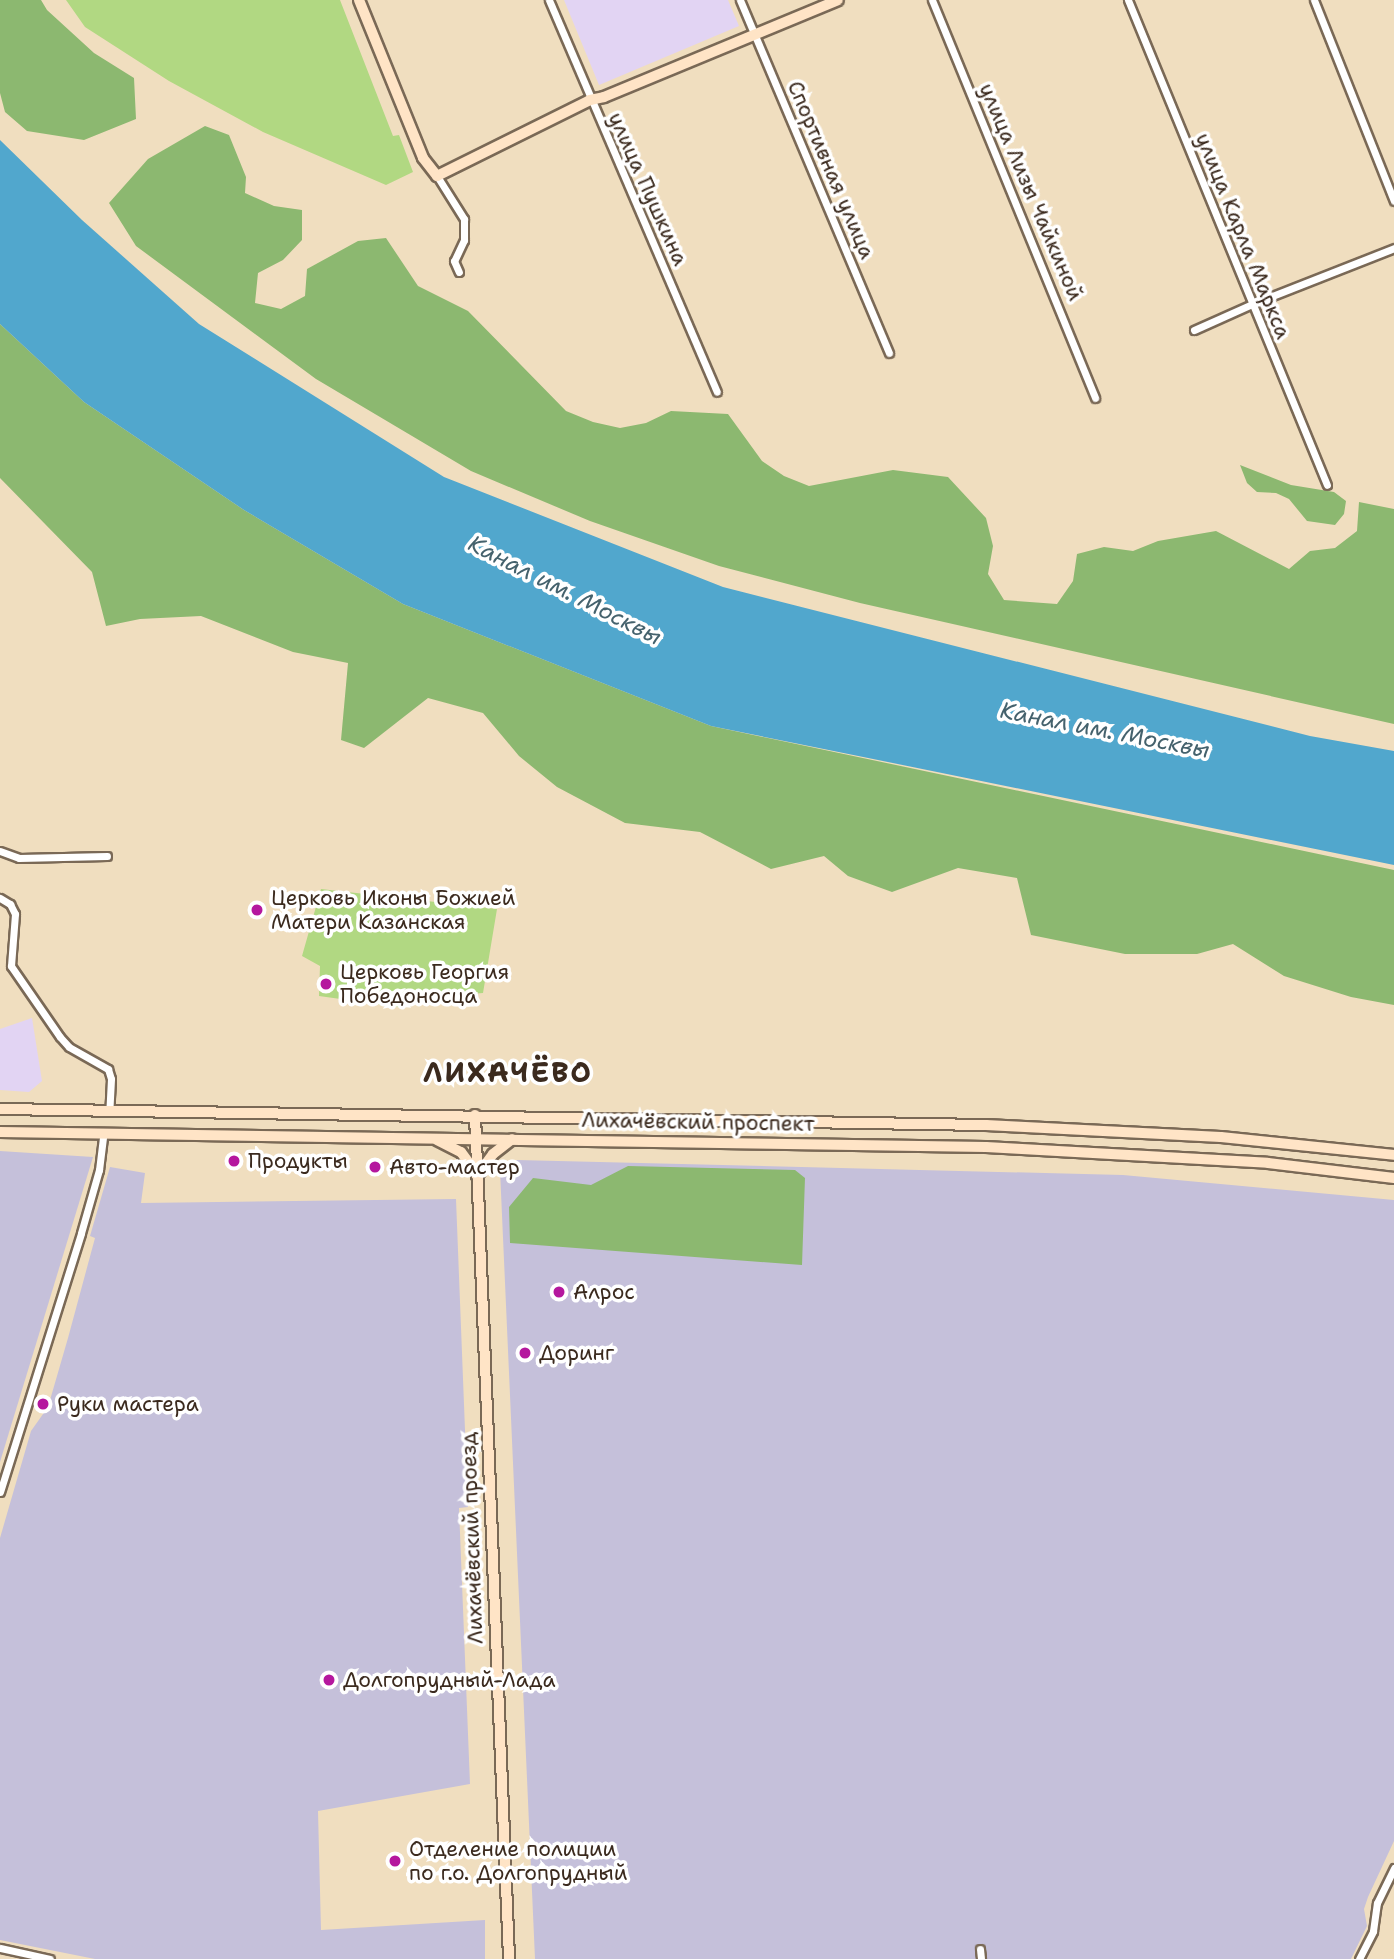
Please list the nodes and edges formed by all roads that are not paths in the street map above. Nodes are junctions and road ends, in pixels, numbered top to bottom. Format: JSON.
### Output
{"nodes":[{"id":1,"x":359,"y":0,"type":"edge"},
{"id":2,"x":549,"y":0,"type":"edge"},
{"id":3,"x":740,"y":0,"type":"edge"},
{"id":4,"x":838,"y":0,"type":"edge"},
{"id":5,"x":932,"y":0,"type":"edge"},
{"id":6,"x":1128,"y":0,"type":"edge"},
{"id":7,"x":1314,"y":0,"type":"edge"},
{"id":8,"x":755,"y":34,"type":"junction"},
{"id":9,"x":590,"y":100,"type":"junction"},
{"id":10,"x":437,"y":176,"type":"junction"},
{"id":11,"x":1394,"y":201,"type":"edge"},
{"id":12,"x":1394,"y":248,"type":"edge"},
{"id":13,"x":459,"y":272,"type":"dead end"},
{"id":14,"x":1252,"y":304,"type":"junction"},
{"id":15,"x":1194,"y":330,"type":"dead end"},
{"id":16,"x":889,"y":354,"type":"dead end"},
{"id":17,"x":717,"y":392,"type":"dead end"},
{"id":18,"x":1095,"y":398,"type":"dead end"},
{"id":19,"x":1327,"y":485,"type":"dead end"},
{"id":20,"x":0,"y":851,"type":"edge"},
{"id":21,"x":107,"y":856,"type":"dead end"},
{"id":22,"x":0,"y":898,"type":"edge"},
{"id":23,"x":0,"y":1109,"type":"edge"},
{"id":24,"x":109,"y":1112,"type":"junction"},
{"id":25,"x":475,"y":1115,"type":"junction"},
{"id":26,"x":0,"y":1132,"type":"edge"},
{"id":27,"x":103,"y":1135,"type":"junction"},
{"id":28,"x":430,"y":1138,"type":"junction"},
{"id":29,"x":475,"y":1138,"type":"junction"},
{"id":30,"x":512,"y":1139,"type":"junction"},
{"id":31,"x":1394,"y":1156,"type":"edge"},
{"id":32,"x":477,"y":1176,"type":"junction"},
{"id":33,"x":1394,"y":1178,"type":"edge"},
{"id":34,"x":0,"y":1492,"type":"edge"},
{"id":35,"x":1394,"y":1868,"type":"edge"},
{"id":36,"x":0,"y":1948,"type":"edge"},
{"id":37,"x":980,"y":1949,"type":"dead end"},
{"id":38,"x":50,"y":1959,"type":"edge"},
{"id":39,"x":509,"y":1959,"type":"edge"},
{"id":40,"x":981,"y":1959,"type":"edge"},
{"id":41,"x":1359,"y":1959,"type":"edge"}],
"edges":[{"from":1,"to":10,"type":"main road"},
{"from":2,"to":9,"type":"street","name":"улица Пушкина"},
{"from":3,"to":8,"type":"street","name":"Спортивная улица"},
{"from":4,"to":8,"type":"main road"},
{"from":5,"to":18,"type":"street","name":"улица Лизы Чайкиной"},
{"from":6,"to":14,"type":"street","name":"улица Карла Маркса"},
{"from":7,"to":11,"type":"street"},
{"from":8,"to":9,"type":"main road"},
{"from":8,"to":16,"type":"street","name":"Спортивная улица"},
{"from":9,"to":10,"type":"main road"},
{"from":9,"to":17,"type":"street","name":"улица Пушкина"},
{"from":10,"to":13,"type":"street"},
{"from":12,"to":14,"type":"street"},
{"from":14,"to":15,"type":"street"},
{"from":14,"to":19,"type":"street","name":"улица Карла Маркса"},
{"from":20,"to":21,"type":"street"},
{"from":22,"to":24,"type":"street"},
{"from":23,"to":24,"type":"main road","name":"Лихачёвский проспект"},
{"from":24,"to":25,"type":"main road","name":"Лихачёвский проспект"},
{"from":25,"to":29,"type":"main road","name":"Лихачёвский проезд"},
{"from":25,"to":31,"type":"main road","name":"Лихачёвский проспект"},
{"from":26,"to":27,"type":"main road","name":"Лихачёвский проспект"},
{"from":27,"to":28,"type":"main road","name":"Лихачёвский проспект"},
{"from":27,"to":34,"type":"street"},
{"from":28,"to":29,"type":"main road","name":"Лихачёвский проспект"},
{"from":28,"to":32,"type":"main road"},
{"from":29,"to":30,"type":"main road","name":"Лихачёвский проспект"},
{"from":29,"to":32,"type":"main road","name":"Лихачёвский проезд"},
{"from":30,"to":32,"type":"main road"},
{"from":30,"to":33,"type":"main road","name":"Лихачёвский проспект"},
{"from":32,"to":39,"type":"main road","name":"Лихачёвский проезд"},
{"from":35,"to":41,"type":"street"},
{"from":36,"to":38,"type":"street"},
{"from":37,"to":40,"type":"street"}]}
